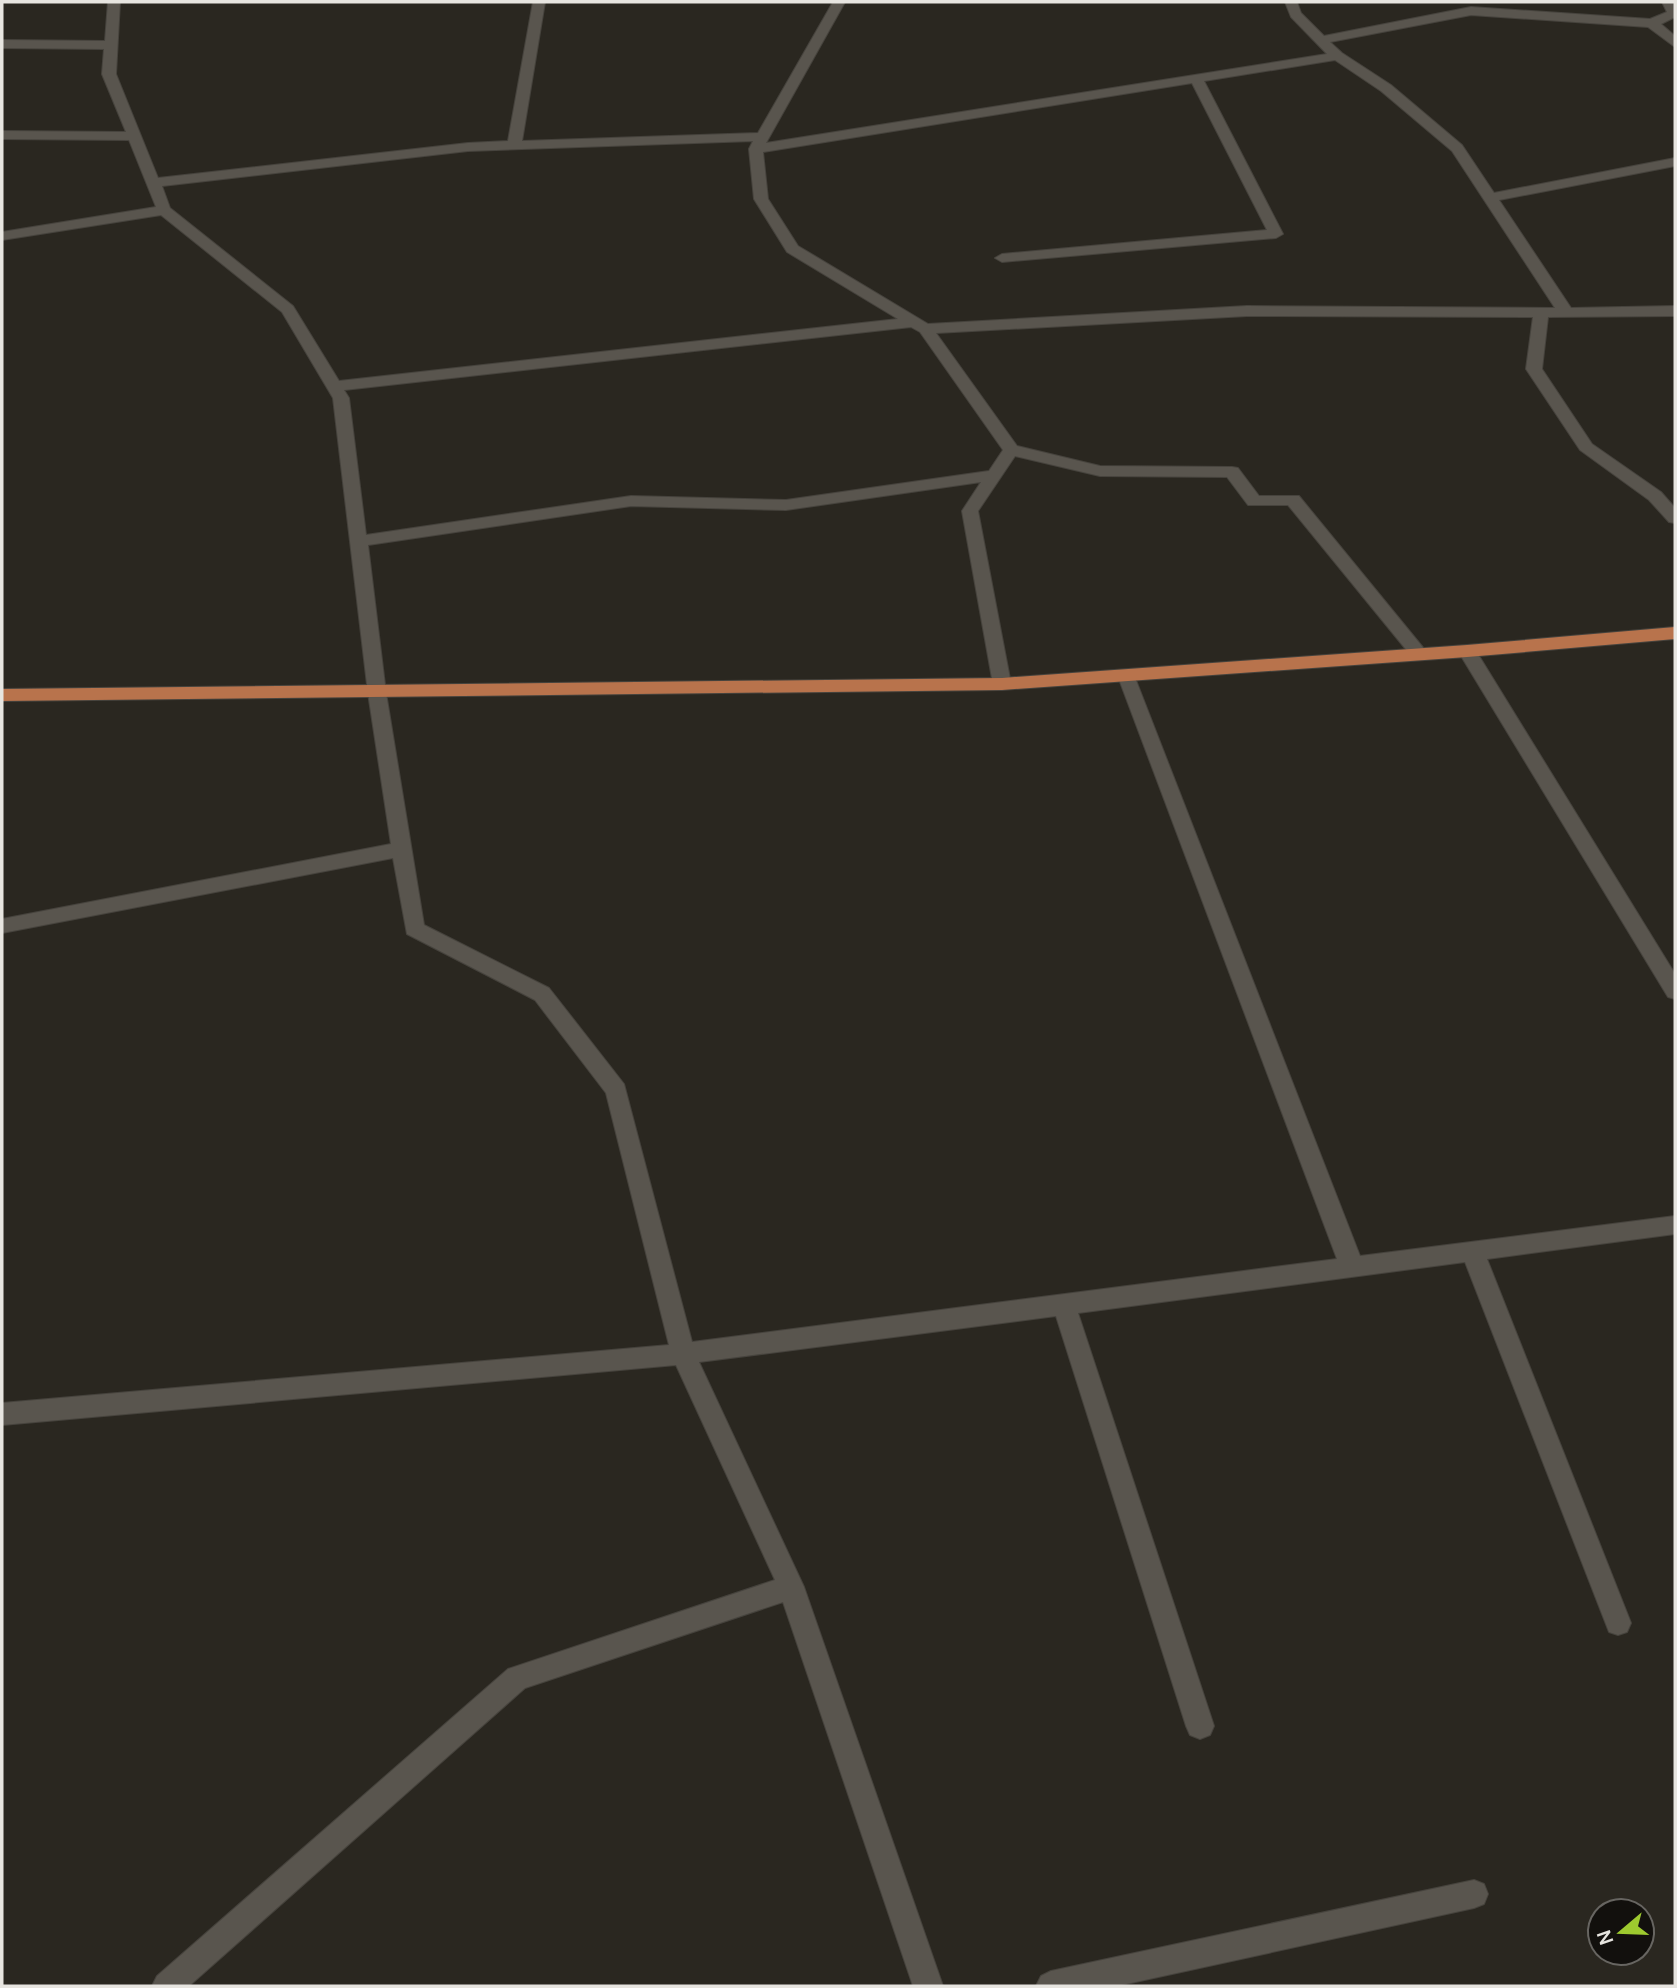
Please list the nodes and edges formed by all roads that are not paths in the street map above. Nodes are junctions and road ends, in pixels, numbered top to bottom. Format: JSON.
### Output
{"nodes":[{"id":1,"x":114,"y":2,"type":"edge"},
{"id":2,"x":539,"y":2,"type":"edge"},
{"id":3,"x":839,"y":2,"type":"edge"},
{"id":4,"x":1291,"y":2,"type":"edge"},
{"id":5,"x":1672,"y":9,"type":"edge"},
{"id":6,"x":1652,"y":23,"type":"junction"},
{"id":7,"x":1321,"y":40,"type":"junction"},
{"id":8,"x":1675,"y":43,"type":"edge"},
{"id":9,"x":2,"y":44,"type":"edge"},
{"id":10,"x":111,"y":45,"type":"junction"},
{"id":11,"x":1337,"y":56,"type":"junction"},
{"id":12,"x":1196,"y":78,"type":"junction"},
{"id":13,"x":2,"y":135,"type":"edge"},
{"id":14,"x":135,"y":136,"type":"junction"},
{"id":15,"x":759,"y":143,"type":"junction"},
{"id":16,"x":514,"y":145,"type":"junction"},
{"id":17,"x":1675,"y":162,"type":"edge"},
{"id":18,"x":154,"y":183,"type":"junction"},
{"id":19,"x":1489,"y":198,"type":"junction"},
{"id":20,"x":164,"y":209,"type":"junction"},
{"id":21,"x":2,"y":236,"type":"edge"},
{"id":22,"x":1002,"y":258,"type":"dead end"},
{"id":23,"x":1675,"y":311,"type":"edge"},
{"id":24,"x":1541,"y":313,"type":"junction"},
{"id":25,"x":1566,"y":313,"type":"junction"},
{"id":26,"x":920,"y":326,"type":"junction"},
{"id":27,"x":334,"y":386,"type":"junction"},
{"id":28,"x":1011,"y":450,"type":"junction"},
{"id":29,"x":994,"y":475,"type":"junction"},
{"id":30,"x":1675,"y":518,"type":"edge"},
{"id":31,"x":359,"y":541,"type":"junction"},
{"id":32,"x":1675,"y":633,"type":"edge"},
{"id":33,"x":1467,"y":651,"type":"junction"},
{"id":34,"x":1419,"y":654,"type":"junction"},
{"id":35,"x":1126,"y":674,"type":"junction"},
{"id":36,"x":1002,"y":684,"type":"junction"},
{"id":37,"x":377,"y":693,"type":"junction"},
{"id":38,"x":2,"y":695,"type":"edge"},
{"id":39,"x":401,"y":849,"type":"junction"},
{"id":40,"x":2,"y":926,"type":"edge"},
{"id":41,"x":1675,"y":991,"type":"edge"},
{"id":42,"x":1675,"y":1224,"type":"edge"},
{"id":43,"x":1472,"y":1251,"type":"junction"},
{"id":44,"x":1352,"y":1267,"type":"junction"},
{"id":45,"x":1064,"y":1305,"type":"junction"},
{"id":46,"x":683,"y":1354,"type":"junction"},
{"id":47,"x":2,"y":1414,"type":"edge"},
{"id":48,"x":791,"y":1587,"type":"junction"},
{"id":49,"x":1618,"y":1623,"type":"dead end"},
{"id":50,"x":1200,"y":1726,"type":"dead end"},
{"id":51,"x":1474,"y":1894,"type":"dead end"},
{"id":52,"x":167,"y":1986,"type":"edge"},
{"id":53,"x":929,"y":1986,"type":"edge"},
{"id":54,"x":1051,"y":1986,"type":"edge"}],
"edges":[{"from":1,"to":10,"type":"street"},
{"from":2,"to":16,"type":"street"},
{"from":3,"to":15,"type":"street"},
{"from":4,"to":7,"type":"street"},
{"from":5,"to":6,"type":"street"},
{"from":6,"to":7,"type":"street"},
{"from":6,"to":8,"type":"street"},
{"from":7,"to":11,"type":"street"},
{"from":9,"to":10,"type":"street"},
{"from":10,"to":14,"type":"street"},
{"from":11,"to":12,"type":"street"},
{"from":11,"to":19,"type":"street"},
{"from":12,"to":15,"type":"street"},
{"from":12,"to":22,"type":"street"},
{"from":13,"to":14,"type":"street"},
{"from":14,"to":18,"type":"street"},
{"from":15,"to":16,"type":"street"},
{"from":15,"to":26,"type":"street"},
{"from":16,"to":18,"type":"street"},
{"from":17,"to":19,"type":"street"},
{"from":18,"to":20,"type":"street"},
{"from":19,"to":25,"type":"street"},
{"from":20,"to":21,"type":"street"},
{"from":20,"to":27,"type":"street"},
{"from":23,"to":25,"type":"street"},
{"from":24,"to":25,"type":"street"},
{"from":24,"to":26,"type":"street"},
{"from":24,"to":30,"type":"street"},
{"from":26,"to":27,"type":"street"},
{"from":26,"to":28,"type":"street"},
{"from":27,"to":31,"type":"street"},
{"from":28,"to":29,"type":"street"},
{"from":28,"to":34,"type":"street"},
{"from":29,"to":31,"type":"street"},
{"from":29,"to":36,"type":"street"},
{"from":31,"to":37,"type":"street"},
{"from":32,"to":33,"type":"main road"},
{"from":33,"to":34,"type":"main road"},
{"from":33,"to":41,"type":"street"},
{"from":34,"to":35,"type":"main road"},
{"from":35,"to":36,"type":"main road"},
{"from":35,"to":44,"type":"street"},
{"from":36,"to":37,"type":"main road"},
{"from":37,"to":38,"type":"main road"},
{"from":37,"to":39,"type":"street"},
{"from":39,"to":40,"type":"street"},
{"from":39,"to":46,"type":"street"},
{"from":42,"to":43,"type":"street"},
{"from":43,"to":44,"type":"street"},
{"from":43,"to":49,"type":"street"},
{"from":44,"to":45,"type":"street"},
{"from":45,"to":46,"type":"street"},
{"from":45,"to":50,"type":"street"},
{"from":46,"to":47,"type":"street"},
{"from":46,"to":48,"type":"street"},
{"from":48,"to":52,"type":"street"},
{"from":48,"to":53,"type":"street"},
{"from":51,"to":54,"type":"street"}]}
